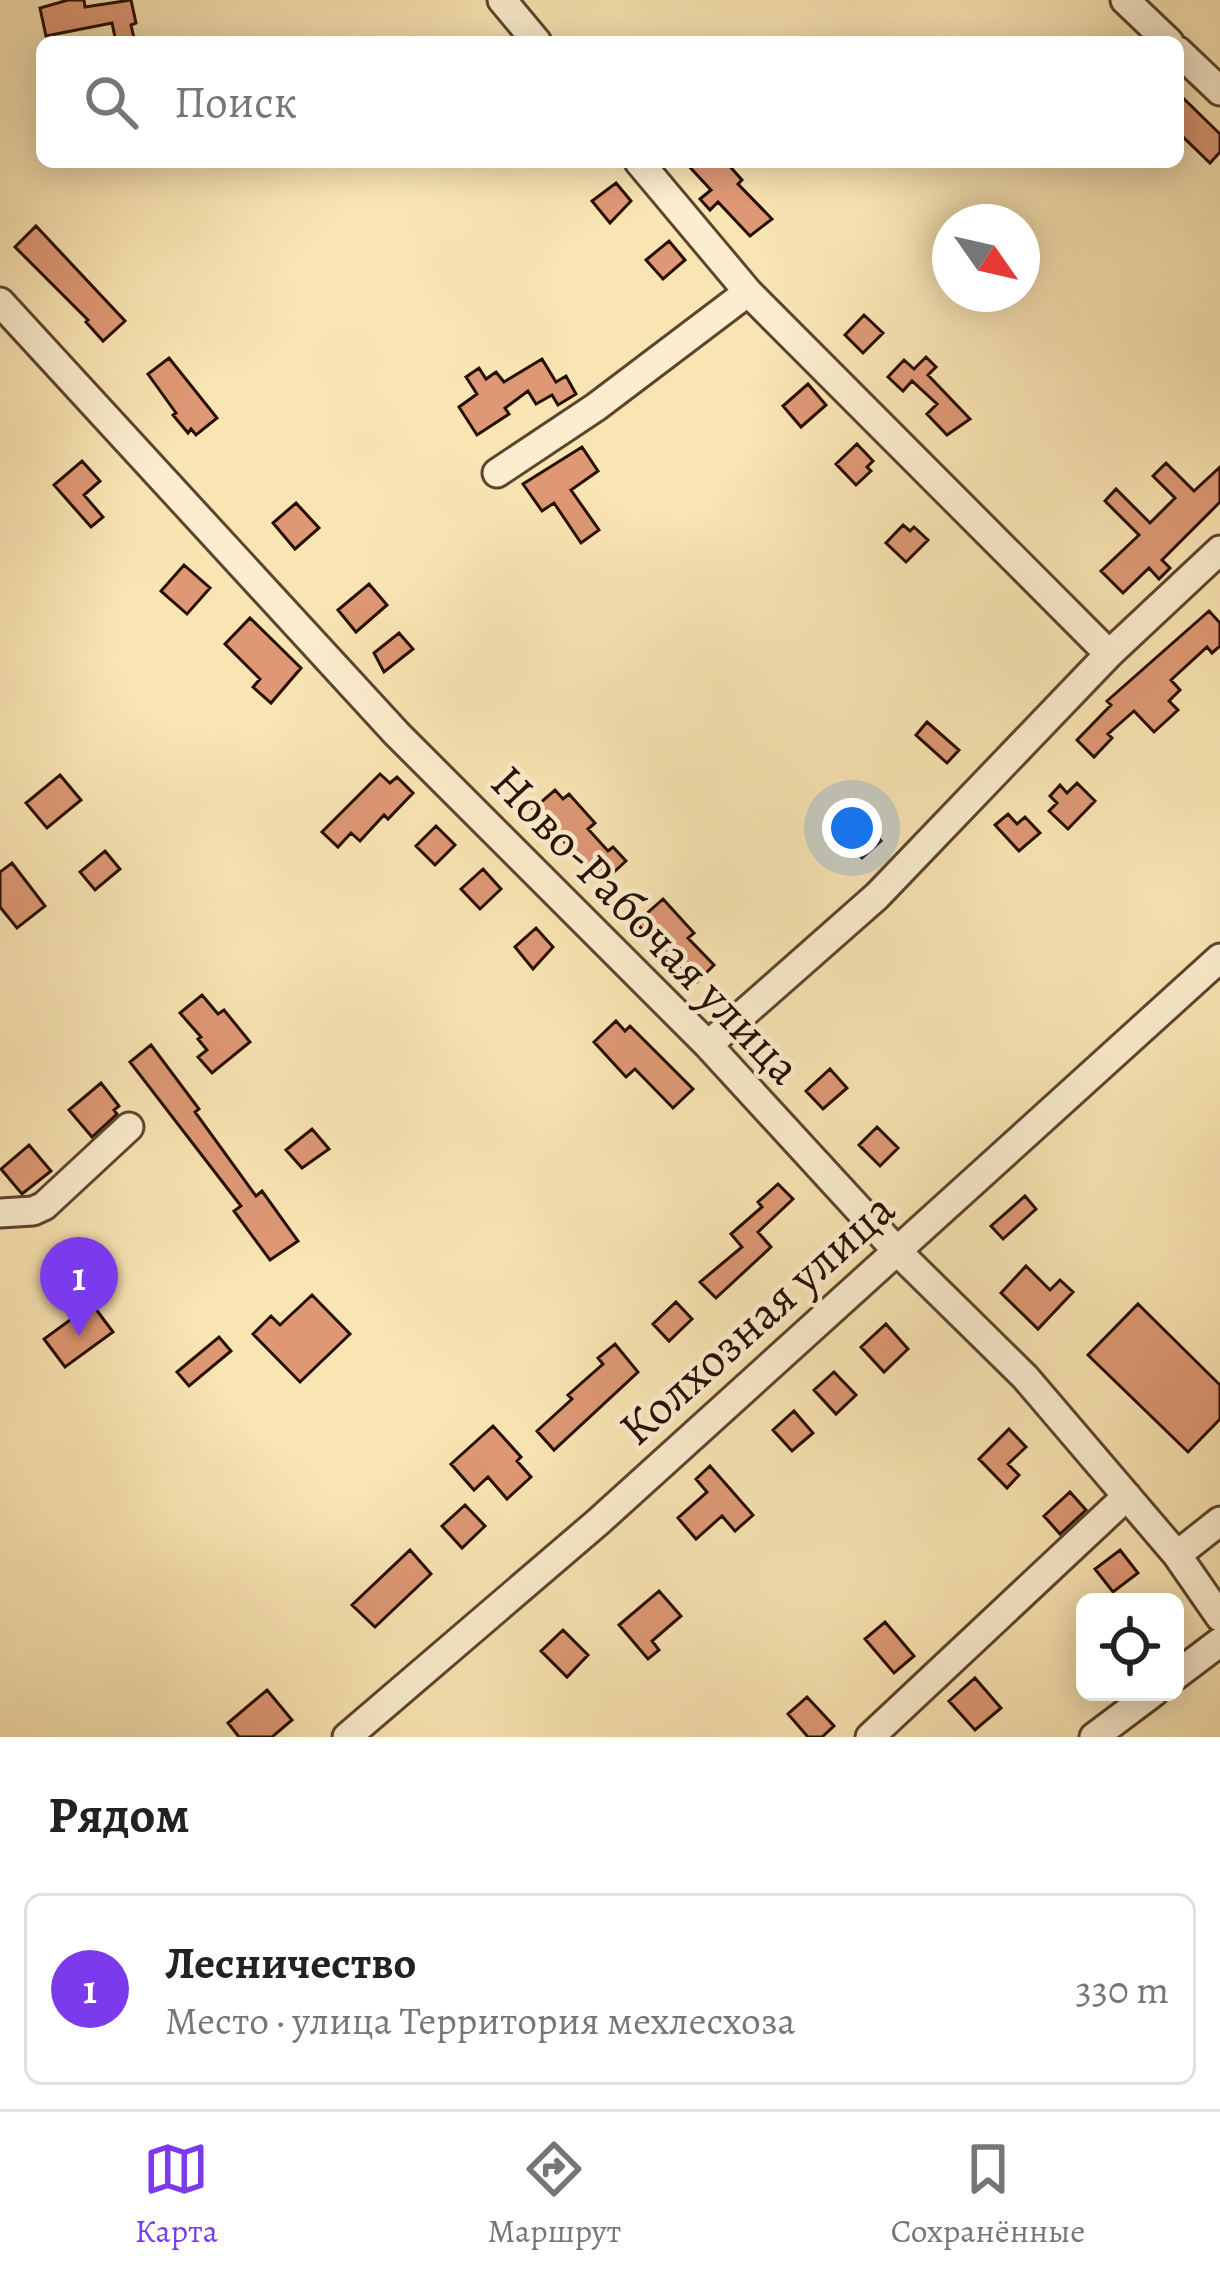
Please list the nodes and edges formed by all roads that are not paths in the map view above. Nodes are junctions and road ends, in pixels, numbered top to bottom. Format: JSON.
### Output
{"nodes":[{"id":1,"x":502,"y":0,"type":"edge"},
{"id":2,"x":1125,"y":0,"type":"edge"},
{"id":3,"x":532,"y":36,"type":"edge"},
{"id":4,"x":1163,"y":36,"type":"edge"},
{"id":5,"x":1184,"y":57,"type":"edge"},
{"id":6,"x":1220,"y":91,"type":"edge"},
{"id":7,"x":644,"y":168,"type":"edge"},
{"id":8,"x":748,"y":292,"type":"junction"},
{"id":9,"x":0,"y":302,"type":"edge"},
{"id":10,"x":497,"y":472,"type":"dead end"},
{"id":11,"x":1220,"y":550,"type":"edge"},
{"id":12,"x":1109,"y":654,"type":"junction"},
{"id":13,"x":1220,"y":958,"type":"edge"},
{"id":14,"x":709,"y":1045,"type":"junction"},
{"id":15,"x":129,"y":1126,"type":"dead end"},
{"id":16,"x":0,"y":1213,"type":"edge"},
{"id":17,"x":897,"y":1251,"type":"junction"},
{"id":18,"x":1127,"y":1496,"type":"junction"},
{"id":19,"x":1220,"y":1521,"type":"edge"},
{"id":20,"x":1178,"y":1555,"type":"junction"},
{"id":21,"x":1220,"y":1617,"type":"edge"},
{"id":22,"x":1220,"y":1642,"type":"edge"},
{"id":23,"x":1184,"y":1669,"type":"edge"},
{"id":24,"x":1142,"y":1701,"type":"edge"},
{"id":25,"x":347,"y":1737,"type":"edge"},
{"id":26,"x":870,"y":1737,"type":"edge"},
{"id":27,"x":1094,"y":1737,"type":"edge"}],
"edges":[{"from":1,"to":3,"type":"street"},
{"from":2,"to":4,"type":"street"},
{"from":5,"to":6,"type":"street"},
{"from":7,"to":8,"type":"street"},
{"from":8,"to":10,"type":"street"},
{"from":8,"to":12,"type":"street"},
{"from":9,"to":14,"type":"street","name":"Ново-Рабочая улица"},
{"from":11,"to":12,"type":"street"},
{"from":12,"to":14,"type":"street"},
{"from":13,"to":17,"type":"street","name":"Колхозная улица"},
{"from":14,"to":17,"type":"street","name":"Ново-Рабочая улица"},
{"from":15,"to":16,"type":"street"},
{"from":17,"to":18,"type":"street","name":"Ново-Рабочая улица"},
{"from":17,"to":25,"type":"street","name":"Колхозная улица"},
{"from":18,"to":20,"type":"street","name":"Ново-Рабочая улица"},
{"from":18,"to":26,"type":"street"},
{"from":19,"to":20,"type":"street"},
{"from":20,"to":21,"type":"street","name":"Ново-Рабочая улица"},
{"from":22,"to":23,"type":"street"},
{"from":24,"to":27,"type":"street"}]}
